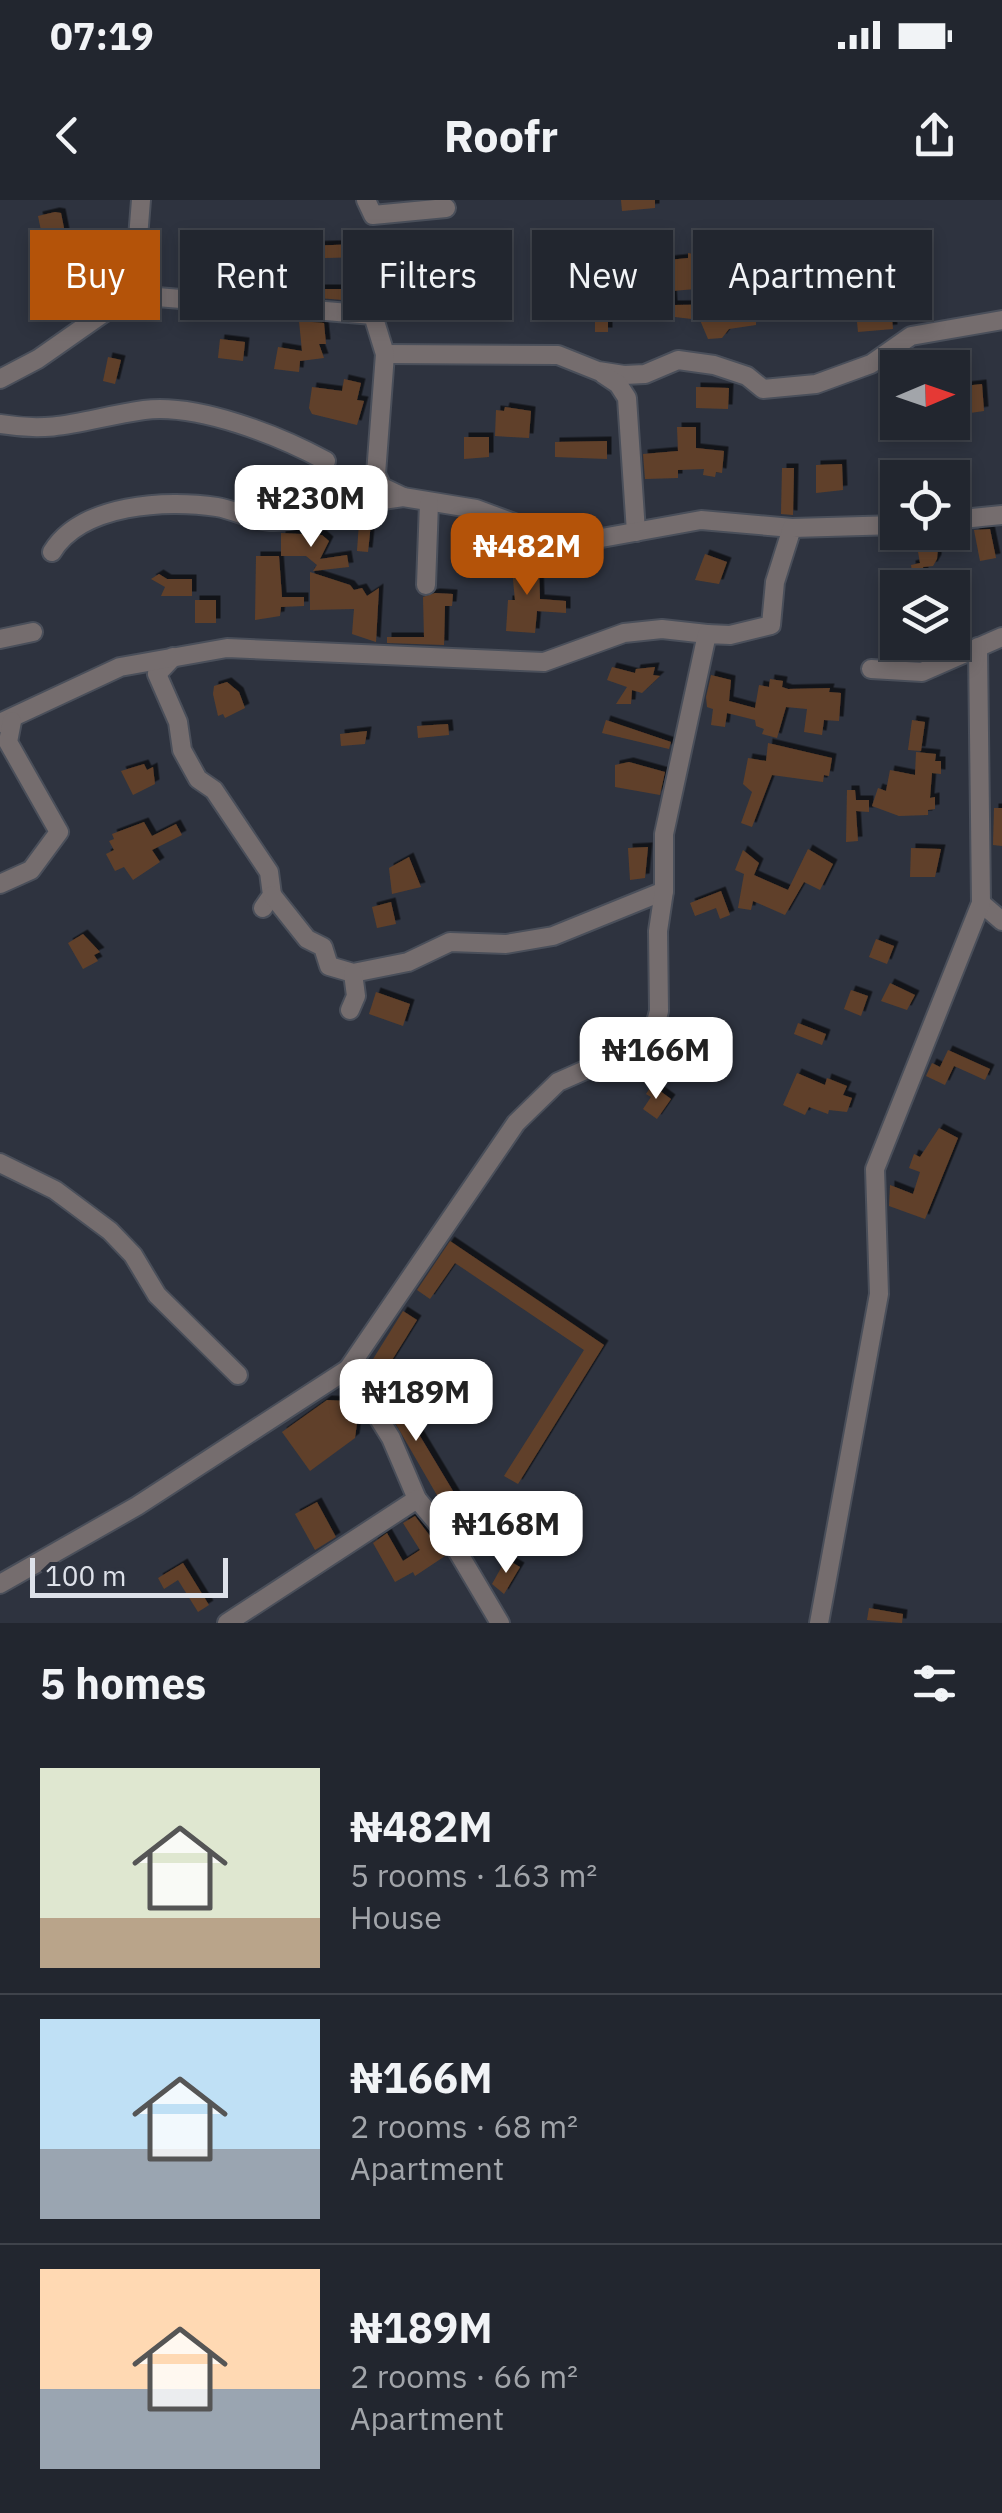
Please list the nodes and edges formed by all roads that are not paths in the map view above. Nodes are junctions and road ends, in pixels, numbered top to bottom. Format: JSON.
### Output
{"nodes":[{"id":1,"x":142,"y":200,"type":"edge"},
{"id":2,"x":366,"y":200,"type":"edge"},
{"id":3,"x":446,"y":208,"type":"dead end"},
{"id":4,"x":139,"y":230,"type":"edge"},
{"id":5,"x":160,"y":297,"type":"edge"},
{"id":6,"x":94,"y":320,"type":"edge"},
{"id":7,"x":1002,"y":320,"type":"edge"},
{"id":8,"x":384,"y":354,"type":"junction"},
{"id":9,"x":598,"y":371,"type":"junction"},
{"id":10,"x":0,"y":379,"type":"edge"},
{"id":11,"x":0,"y":424,"type":"edge"},
{"id":12,"x":403,"y":497,"type":"junction"},
{"id":13,"x":429,"y":502,"type":"junction"},
{"id":14,"x":330,"y":508,"type":"junction"},
{"id":15,"x":1002,"y":515,"type":"edge"},
{"id":16,"x":970,"y":518,"type":"edge"},
{"id":17,"x":880,"y":526,"type":"edge"},
{"id":18,"x":792,"y":528,"type":"junction"},
{"id":19,"x":636,"y":532,"type":"junction"},
{"id":20,"x":52,"y":552,"type":"dead end"},
{"id":21,"x":426,"y":585,"type":"dead end"},
{"id":22,"x":33,"y":632,"type":"dead end"},
{"id":23,"x":706,"y":634,"type":"junction"},
{"id":24,"x":1002,"y":637,"type":"edge"},
{"id":25,"x":0,"y":639,"type":"edge"},
{"id":26,"x":978,"y":648,"type":"junction"},
{"id":27,"x":173,"y":657,"type":"junction"},
{"id":28,"x":871,"y":669,"type":"dead end"},
{"id":29,"x":6,"y":722,"type":"edge"},
{"id":30,"x":0,"y":884,"type":"edge"},
{"id":31,"x":664,"y":891,"type":"junction"},
{"id":32,"x":981,"y":903,"type":"junction"},
{"id":33,"x":1002,"y":921,"type":"edge"},
{"id":34,"x":353,"y":973,"type":"junction"},
{"id":35,"x":358,"y":1006,"type":"dead end"},
{"id":36,"x":0,"y":1164,"type":"edge"},
{"id":37,"x":348,"y":1369,"type":"junction"},
{"id":38,"x":238,"y":1375,"type":"dead end"},
{"id":39,"x":417,"y":1499,"type":"junction"},
{"id":40,"x":0,"y":1584,"type":"edge"},
{"id":41,"x":227,"y":1623,"type":"edge"},
{"id":42,"x":500,"y":1623,"type":"edge"},
{"id":43,"x":819,"y":1623,"type":"edge"}],
"edges":[{"from":1,"to":4,"type":"street"},
{"from":2,"to":3,"type":"street"},
{"from":5,"to":8,"type":"street"},
{"from":6,"to":10,"type":"street"},
{"from":7,"to":9,"type":"street"},
{"from":8,"to":9,"type":"street"},
{"from":8,"to":12,"type":"street"},
{"from":9,"to":19,"type":"street"},
{"from":11,"to":14,"type":"street"},
{"from":12,"to":13,"type":"street"},
{"from":12,"to":14,"type":"street"},
{"from":13,"to":19,"type":"street"},
{"from":13,"to":21,"type":"street"},
{"from":14,"to":20,"type":"street"},
{"from":15,"to":16,"type":"street"},
{"from":17,"to":18,"type":"street"},
{"from":18,"to":19,"type":"street"},
{"from":18,"to":23,"type":"street"},
{"from":22,"to":25,"type":"street"},
{"from":23,"to":27,"type":"street"},
{"from":23,"to":31,"type":"street"},
{"from":24,"to":26,"type":"street"},
{"from":26,"to":28,"type":"street"},
{"from":26,"to":32,"type":"street"},
{"from":27,"to":29,"type":"street"},
{"from":27,"to":34,"type":"street"},
{"from":29,"to":30,"type":"street"},
{"from":31,"to":34,"type":"street"},
{"from":31,"to":37,"type":"street"},
{"from":32,"to":33,"type":"street"},
{"from":32,"to":43,"type":"street"},
{"from":34,"to":35,"type":"street"},
{"from":36,"to":38,"type":"street"},
{"from":37,"to":39,"type":"street"},
{"from":37,"to":40,"type":"street"},
{"from":39,"to":41,"type":"street"},
{"from":39,"to":42,"type":"street"}]}
